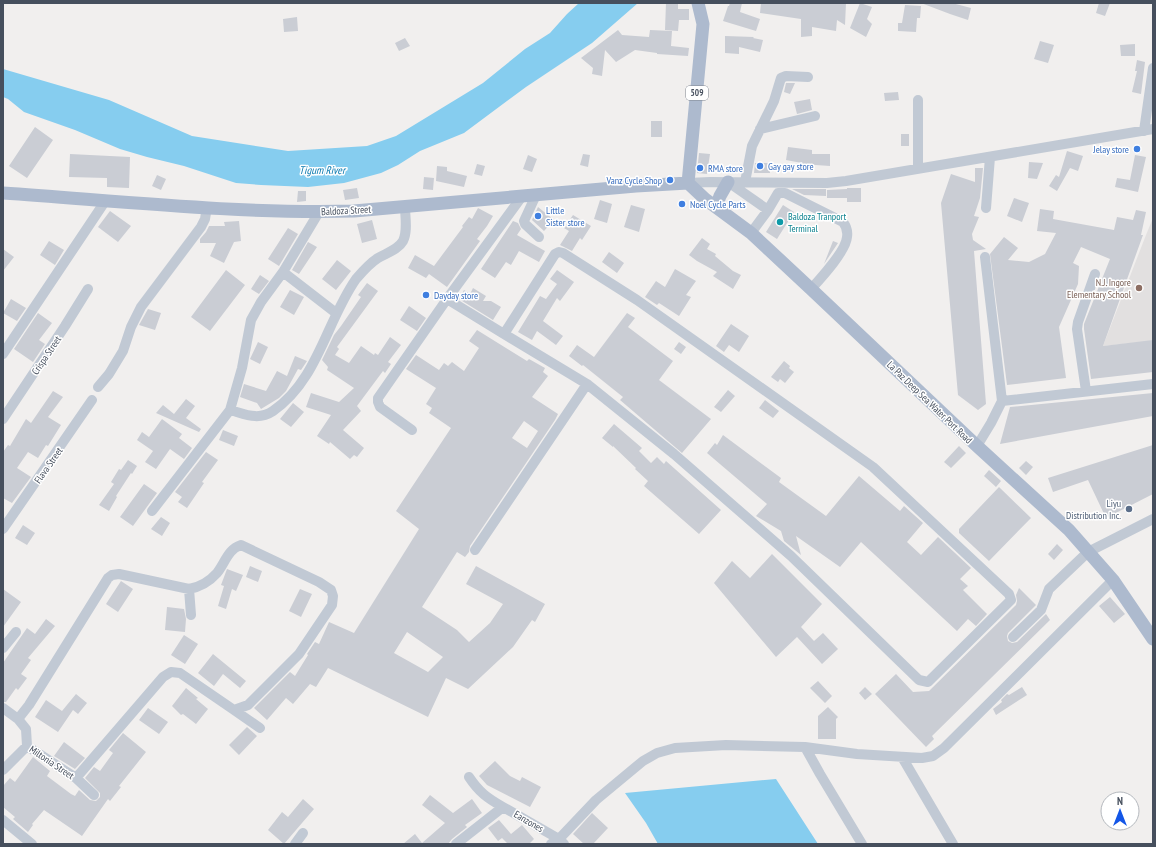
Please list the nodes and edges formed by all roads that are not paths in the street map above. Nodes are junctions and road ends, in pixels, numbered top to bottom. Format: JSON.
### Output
{"nodes":[{"id":1,"x":698,"y":3,"type":"edge"},
{"id":2,"x":1153,"y":68,"type":"edge"},
{"id":3,"x":808,"y":77,"type":"dead end"},
{"id":4,"x":918,"y":100,"type":"dead end"},
{"id":5,"x":814,"y":116,"type":"dead end"},
{"id":6,"x":760,"y":129,"type":"junction"},
{"id":7,"x":1148,"y":130,"type":"edge"},
{"id":8,"x":990,"y":157,"type":"junction"},
{"id":9,"x":918,"y":169,"type":"junction"},
{"id":10,"x":728,"y":182,"type":"junction"},
{"id":11,"x":745,"y":182,"type":"junction"},
{"id":12,"x":688,"y":183,"type":"junction"},
{"id":13,"x":4,"y":194,"type":"edge"},
{"id":14,"x":529,"y":195,"type":"junction"},
{"id":15,"x":106,"y":200,"type":"junction"},
{"id":16,"x":405,"y":206,"type":"junction"},
{"id":17,"x":716,"y":207,"type":"junction"},
{"id":18,"x":207,"y":208,"type":"junction"},
{"id":19,"x":986,"y":208,"type":"dead end"},
{"id":20,"x":768,"y":210,"type":"junction"},
{"id":21,"x":319,"y":212,"type":"junction"},
{"id":22,"x":751,"y":233,"type":"junction"},
{"id":23,"x":539,"y":237,"type":"dead end"},
{"id":24,"x":985,"y":257,"type":"dead end"},
{"id":25,"x":283,"y":272,"type":"junction"},
{"id":26,"x":1095,"y":274,"type":"dead end"},
{"id":27,"x":811,"y":288,"type":"junction"},
{"id":28,"x":88,"y":289,"type":"dead end"},
{"id":29,"x":447,"y":299,"type":"junction"},
{"id":30,"x":336,"y":313,"type":"junction"},
{"id":31,"x":504,"y":334,"type":"junction"},
{"id":32,"x":3,"y":354,"type":"edge"},
{"id":33,"x":587,"y":384,"type":"junction"},
{"id":34,"x":1153,"y":384,"type":"edge"},
{"id":35,"x":98,"y":387,"type":"dead end"},
{"id":36,"x":1086,"y":392,"type":"junction"},
{"id":37,"x":92,"y":400,"type":"dead end"},
{"id":38,"x":1002,"y":401,"type":"junction"},
{"id":39,"x":230,"y":410,"type":"junction"},
{"id":40,"x":3,"y":419,"type":"edge"},
{"id":41,"x":412,"y":430,"type":"dead end"},
{"id":42,"x":977,"y":446,"type":"junction"},
{"id":43,"x":152,"y":511,"type":"dead end"},
{"id":44,"x":1153,"y":519,"type":"edge"},
{"id":45,"x":3,"y":529,"type":"edge"},
{"id":46,"x":475,"y":550,"type":"dead end"},
{"id":47,"x":1088,"y":552,"type":"junction"},
{"id":48,"x":1113,"y":580,"type":"junction"},
{"id":49,"x":189,"y":589,"type":"junction"},
{"id":50,"x":191,"y":615,"type":"dead end"},
{"id":51,"x":16,"y":632,"type":"dead end"},
{"id":52,"x":1013,"y":637,"type":"dead end"},
{"id":53,"x":1153,"y":640,"type":"edge"},
{"id":54,"x":3,"y":648,"type":"edge"},
{"id":55,"x":3,"y":708,"type":"edge"},
{"id":56,"x":234,"y":710,"type":"junction"},
{"id":57,"x":18,"y":719,"type":"junction"},
{"id":58,"x":260,"y":728,"type":"dead end"},
{"id":59,"x":27,"y":746,"type":"junction"},
{"id":60,"x":806,"y":747,"type":"junction"},
{"id":61,"x":902,"y":757,"type":"junction"},
{"id":62,"x":3,"y":770,"type":"edge"},
{"id":63,"x":469,"y":777,"type":"dead end"},
{"id":64,"x":76,"y":778,"type":"junction"},
{"id":65,"x":94,"y":795,"type":"dead end"},
{"id":66,"x":503,"y":807,"type":"junction"},
{"id":67,"x":3,"y":820,"type":"edge"},
{"id":68,"x":303,"y":833,"type":"dead end"},
{"id":69,"x":558,"y":842,"type":"edge"},
{"id":70,"x":32,"y":844,"type":"edge"},
{"id":71,"x":295,"y":844,"type":"edge"},
{"id":72,"x":456,"y":844,"type":"edge"},
{"id":73,"x":862,"y":844,"type":"edge"},
{"id":74,"x":953,"y":844,"type":"edge"}],
"edges":[{"from":1,"to":12,"type":"main road","number":"509"},
{"from":2,"to":7,"type":"street"},
{"from":3,"to":6,"type":"street"},
{"from":4,"to":9,"type":"street"},
{"from":5,"to":6,"type":"street"},
{"from":6,"to":11,"type":"street"},
{"from":7,"to":8,"type":"street"},
{"from":8,"to":9,"type":"street"},
{"from":8,"to":19,"type":"street"},
{"from":9,"to":11,"type":"street"},
{"from":10,"to":11,"type":"street"},
{"from":10,"to":12,"type":"street"},
{"from":10,"to":17,"type":"main road"},
{"from":10,"to":20,"type":"street"},
{"from":12,"to":14,"type":"main road","name":"Baldoza Street"},
{"from":12,"to":17,"type":"main road","name":"La Paz Deep Sea Water Port Road"},
{"from":13,"to":15,"type":"main road","name":"Baldoza Street"},
{"from":14,"to":16,"type":"main road","name":"Baldoza Street"},
{"from":14,"to":23,"type":"street"},
{"from":14,"to":29,"type":"street"},
{"from":15,"to":18,"type":"main road","name":"Baldoza Street"},
{"from":15,"to":32,"type":"street"},
{"from":16,"to":21,"type":"main road","name":"Baldoza Street"},
{"from":16,"to":30,"type":"street"},
{"from":17,"to":22,"type":"main road","name":"La Paz Deep Sea Water Port Road"},
{"from":18,"to":21,"type":"main road","name":"Baldoza Street"},
{"from":18,"to":35,"type":"street"},
{"from":20,"to":22,"type":"street"},
{"from":20,"to":27,"type":"street"},
{"from":21,"to":25,"type":"street"},
{"from":22,"to":27,"type":"main road","name":"La Paz Deep Sea Water Port Road"},
{"from":24,"to":38,"type":"street"},
{"from":25,"to":30,"type":"street"},
{"from":25,"to":39,"type":"street"},
{"from":26,"to":36,"type":"street"},
{"from":27,"to":42,"type":"main road","name":"La Paz Deep Sea Water Port Road"},
{"from":28,"to":40,"type":"street","name":"Crispa Street"},
{"from":29,"to":31,"type":"street"},
{"from":29,"to":41,"type":"street"},
{"from":30,"to":39,"type":"street"},
{"from":31,"to":33,"type":"street"},
{"from":31,"to":33,"type":"street"},
{"from":33,"to":46,"type":"street"},
{"from":34,"to":36,"type":"street"},
{"from":36,"to":38,"type":"street"},
{"from":37,"to":45,"type":"street","name":"Flava Street"},
{"from":38,"to":42,"type":"street"},
{"from":39,"to":43,"type":"street"},
{"from":42,"to":47,"type":"main road","name":"La Paz Deep Sea Water Port Road"},
{"from":44,"to":47,"type":"street"},
{"from":47,"to":48,"type":"main road","name":"La Paz Deep Sea Water Port Road"},
{"from":47,"to":52,"type":"street"},
{"from":48,"to":53,"type":"main road","name":"La Paz Deep Sea Water Port Road"},
{"from":48,"to":61,"type":"street"},
{"from":49,"to":50,"type":"street"},
{"from":49,"to":56,"type":"street"},
{"from":49,"to":57,"type":"street"},
{"from":51,"to":54,"type":"street"},
{"from":55,"to":57,"type":"street","name":"Miltonia Street"},
{"from":56,"to":58,"type":"street"},
{"from":56,"to":64,"type":"street"},
{"from":57,"to":59,"type":"street","name":"Miltonia Street"},
{"from":59,"to":62,"type":"street"},
{"from":59,"to":64,"type":"street","name":"Miltonia Street"},
{"from":60,"to":61,"type":"street"},
{"from":60,"to":69,"type":"street"},
{"from":60,"to":73,"type":"street"},
{"from":61,"to":74,"type":"street"},
{"from":63,"to":66,"type":"street"},
{"from":64,"to":65,"type":"street","name":"Miltonia Street"},
{"from":66,"to":69,"type":"street","name":"Eanzones"},
{"from":66,"to":72,"type":"street","name":"Eanzones"},
{"from":67,"to":70,"type":"street"},
{"from":68,"to":71,"type":"street"}]}
